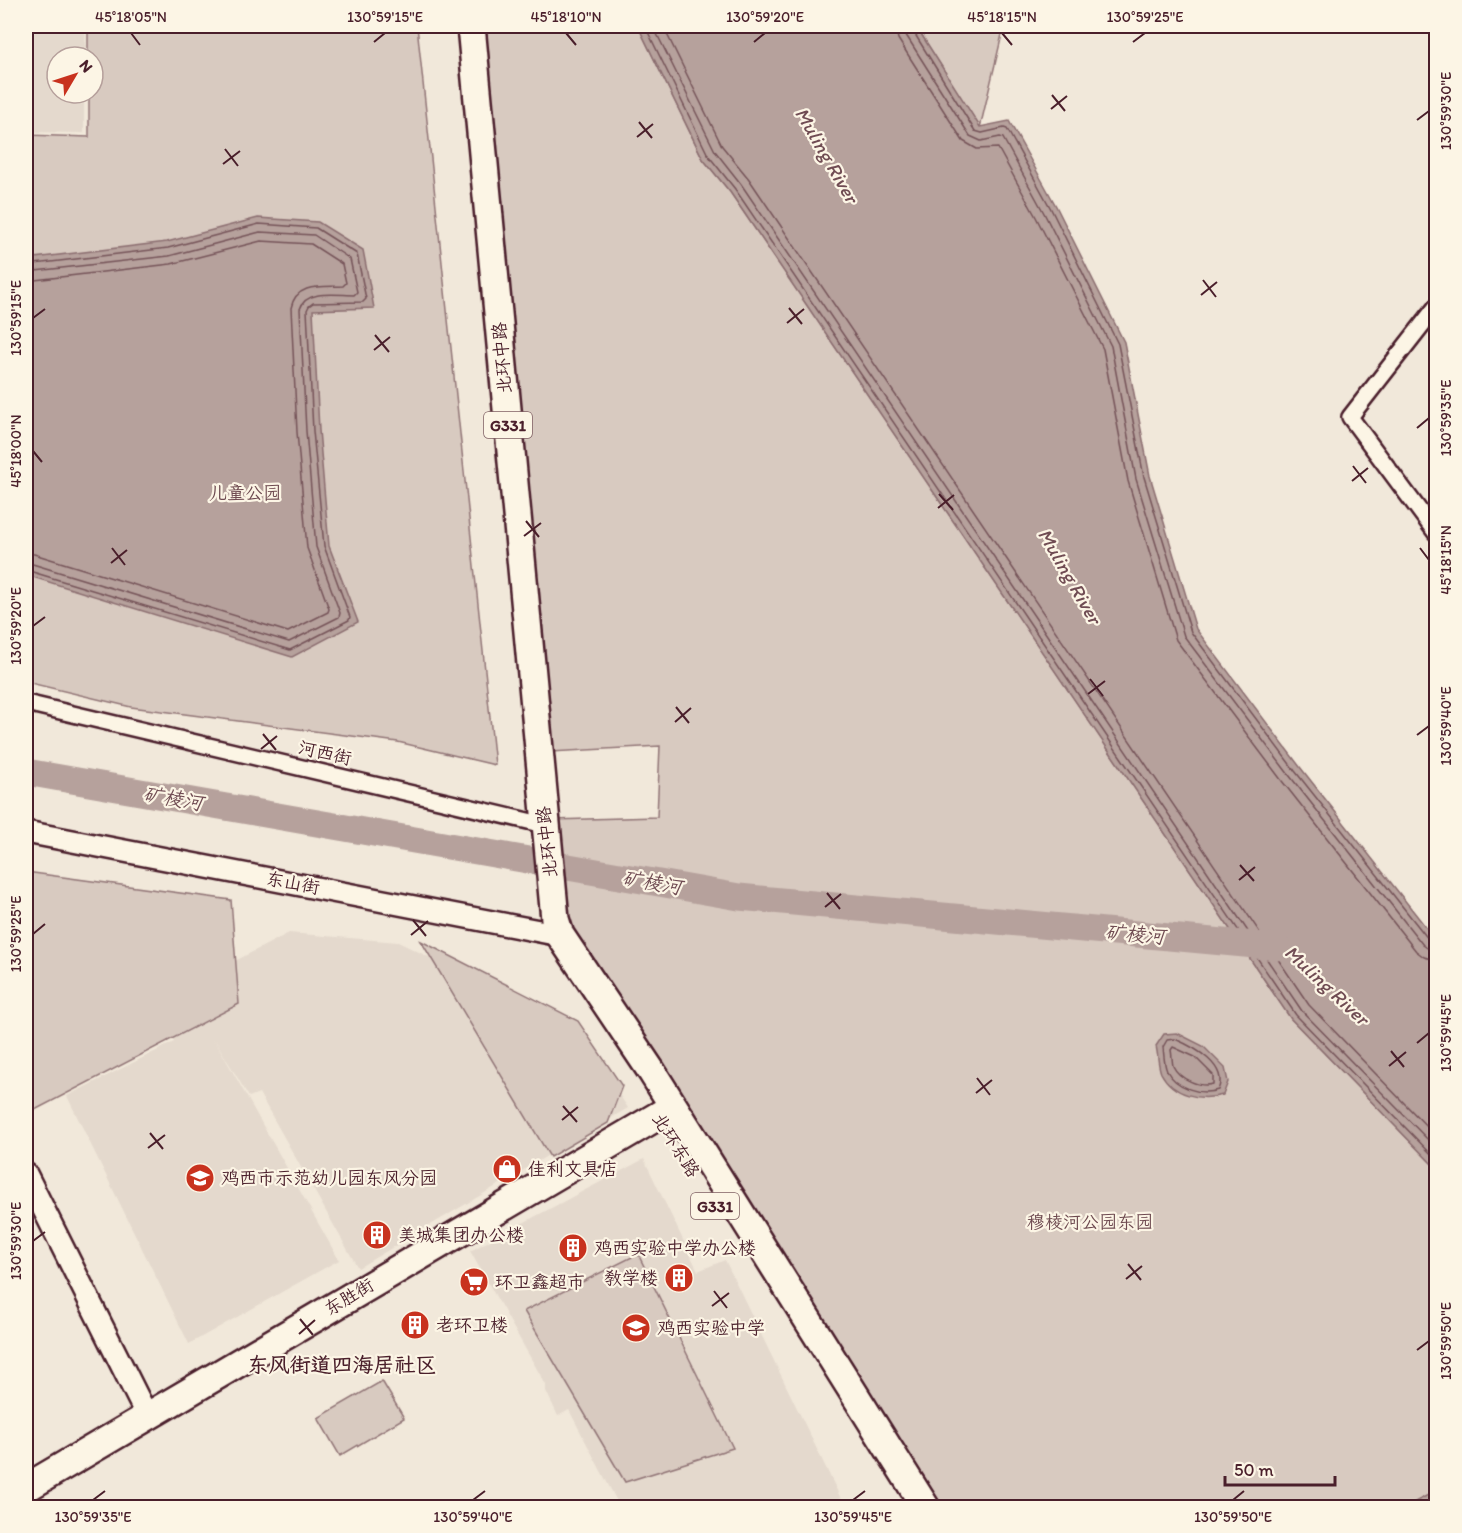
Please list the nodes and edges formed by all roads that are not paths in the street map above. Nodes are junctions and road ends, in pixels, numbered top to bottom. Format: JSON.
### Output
{"nodes":[{"id":1,"x":457,"y":26,"type":"edge"},
{"id":2,"x":471,"y":26,"type":"edge"},
{"id":3,"x":1437,"y":307,"type":"edge"},
{"id":4,"x":1437,"y":533,"type":"edge"},
{"id":5,"x":26,"y":703,"type":"edge"},
{"id":6,"x":537,"y":823,"type":"junction"},
{"id":7,"x":26,"y":832,"type":"edge"},
{"id":8,"x":545,"y":903,"type":"joint"},
{"id":9,"x":551,"y":933,"type":"junction"},
{"id":10,"x":666,"y":1111,"type":"junction"},
{"id":11,"x":26,"y":1174,"type":"edge"},
{"id":12,"x":147,"y":1416,"type":"junction"},
{"id":13,"x":26,"y":1488,"type":"edge"},
{"id":14,"x":905,"y":1508,"type":"edge"},
{"id":15,"x":926,"y":1508,"type":"edge"}],
"edges":[{"from":1,"to":6,"type":"highway","name":"北环中路","number":"G331"},
{"from":2,"to":6,"type":"highway","name":"北环中路","number":"G331"},
{"from":3,"to":4,"type":"street"},
{"from":5,"to":6,"type":"street","name":"河西街"},
{"from":6,"to":8,"type":"highway","name":"北环中路","number":"G331"},
{"from":7,"to":9,"type":"main road","name":"东山街"},
{"from":8,"to":9,"type":"highway","name":"北环东路","number":"G331"},
{"from":9,"to":10,"type":"highway","name":"北环东路","number":"G331"},
{"from":10,"to":12,"type":"highway","name":"东胜街"},
{"from":10,"to":14,"type":"highway","name":"北环东路","number":"G331"},
{"from":10,"to":15,"type":"highway","name":"北环东路","number":"G331"},
{"from":11,"to":12,"type":"main road"},
{"from":12,"to":13,"type":"highway","name":"东胜街"}]}
